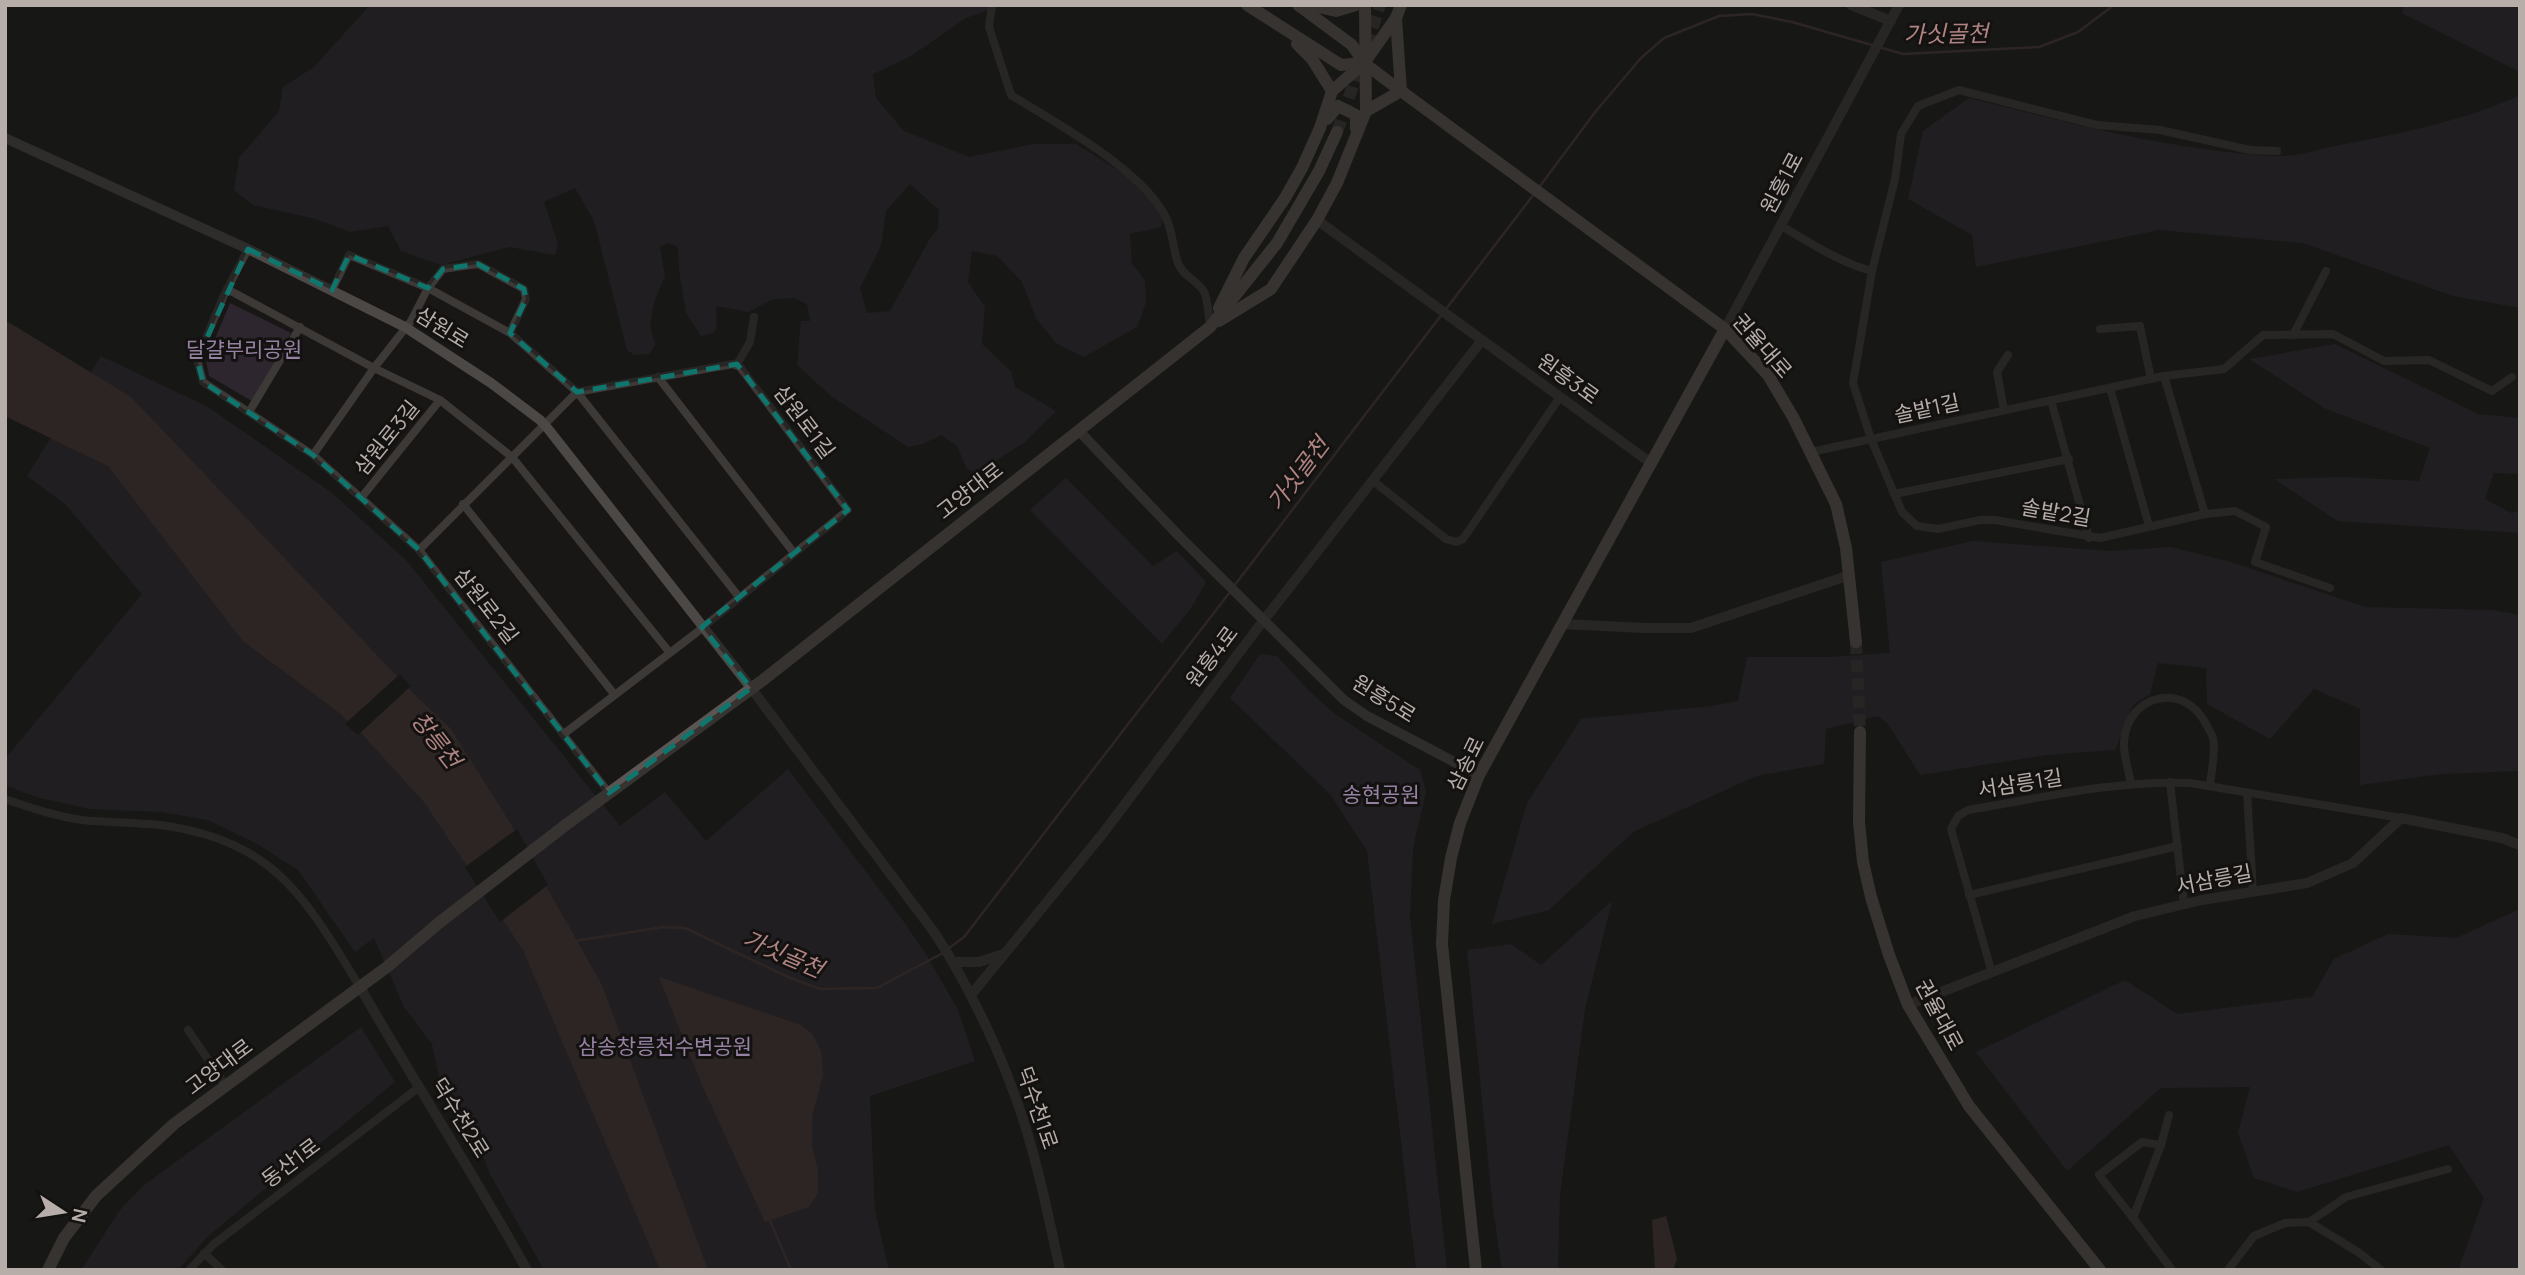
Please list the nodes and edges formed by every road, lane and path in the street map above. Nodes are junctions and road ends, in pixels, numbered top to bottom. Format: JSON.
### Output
{"nodes":[{"id":1,"x":992,"y":5,"type":"edge"},
{"id":2,"x":1247,"y":5,"type":"edge"},
{"id":3,"x":1298,"y":5,"type":"edge"},
{"id":4,"x":1310,"y":5,"type":"edge"},
{"id":5,"x":1356,"y":5,"type":"edge"},
{"id":6,"x":1365,"y":5,"type":"edge"},
{"id":7,"x":1851,"y":5,"type":"edge"},
{"id":8,"x":1899,"y":5,"type":"edge"},
{"id":9,"x":1399,"y":11,"type":"edge"},
{"id":10,"x":1273,"y":20,"type":"junction"},
{"id":11,"x":1891,"y":21,"type":"junction"},
{"id":12,"x":1364,"y":63,"type":"junction"},
{"id":13,"x":1332,"y":91,"type":"junction"},
{"id":14,"x":1401,"y":92,"type":"junction"},
{"id":15,"x":1366,"y":111,"type":"junction"},
{"id":16,"x":1320,"y":128,"type":"junction"},
{"id":17,"x":1337,"y":132,"type":"tunnel mouth"},
{"id":18,"x":5,"y":138,"type":"edge"},
{"id":19,"x":1356,"y":140,"type":"junction"},
{"id":20,"x":2277,"y":151,"type":"dead end"},
{"id":21,"x":1317,"y":220,"type":"junction"},
{"id":22,"x":1780,"y":225,"type":"junction"},
{"id":23,"x":248,"y":249,"type":"junction"},
{"id":24,"x":1872,"y":271,"type":"junction"},
{"id":25,"x":2326,"y":271,"type":"dead end"},
{"id":26,"x":428,"y":288,"type":"junction"},
{"id":27,"x":227,"y":289,"type":"junction"},
{"id":28,"x":332,"y":290,"type":"junction"},
{"id":29,"x":754,"y":317,"type":"dead end"},
{"id":30,"x":300,"y":327,"type":"junction"},
{"id":31,"x":405,"y":327,"type":"junction"},
{"id":32,"x":1210,"y":327,"type":"junction"},
{"id":33,"x":1725,"y":329,"type":"junction"},
{"id":34,"x":2100,"y":329,"type":"dead end"},
{"id":35,"x":510,"y":333,"type":"junction"},
{"id":36,"x":2293,"y":335,"type":"junction"},
{"id":37,"x":1482,"y":340,"type":"junction"},
{"id":38,"x":2008,"y":355,"type":"dead end"},
{"id":39,"x":737,"y":364,"type":"junction"},
{"id":40,"x":374,"y":368,"type":"junction"},
{"id":41,"x":2164,"y":376,"type":"junction"},
{"id":42,"x":658,"y":377,"type":"junction"},
{"id":43,"x":2512,"y":377,"type":"dead end"},
{"id":44,"x":2151,"y":379,"type":"junction"},
{"id":45,"x":2110,"y":388,"type":"junction"},
{"id":46,"x":578,"y":392,"type":"junction"},
{"id":47,"x":1560,"y":397,"type":"junction"},
{"id":48,"x":440,"y":400,"type":"junction"},
{"id":49,"x":2051,"y":400,"type":"junction"},
{"id":50,"x":2004,"y":410,"type":"junction"},
{"id":51,"x":249,"y":412,"type":"junction"},
{"id":52,"x":545,"y":425,"type":"junction"},
{"id":53,"x":1079,"y":431,"type":"junction"},
{"id":54,"x":1871,"y":439,"type":"junction"},
{"id":55,"x":1811,"y":452,"type":"junction"},
{"id":56,"x":313,"y":455,"type":"junction"},
{"id":57,"x":512,"y":457,"type":"junction"},
{"id":58,"x":2069,"y":458,"type":"junction"},
{"id":59,"x":1651,"y":464,"type":"junction"},
{"id":60,"x":1372,"y":480,"type":"junction"},
{"id":61,"x":1894,"y":494,"type":"junction"},
{"id":62,"x":362,"y":499,"type":"junction"},
{"id":63,"x":463,"y":504,"type":"junction"},
{"id":64,"x":2205,"y":514,"type":"junction"},
{"id":65,"x":2149,"y":526,"type":"junction"},
{"id":66,"x":2089,"y":538,"type":"junction"},
{"id":67,"x":419,"y":550,"type":"junction"},
{"id":68,"x":794,"y":553,"type":"junction"},
{"id":69,"x":1850,"y":575,"type":"junction"},
{"id":70,"x":2330,"y":589,"type":"dead end"},
{"id":71,"x":739,"y":597,"type":"junction"},
{"id":72,"x":1264,"y":620,"type":"junction"},
{"id":73,"x":1563,"y":624,"type":"junction"},
{"id":74,"x":703,"y":626,"type":"junction"},
{"id":75,"x":1856,"y":642,"type":"tunnel mouth"},
{"id":76,"x":670,"y":653,"type":"junction"},
{"id":77,"x":751,"y":688,"type":"junction"},
{"id":78,"x":614,"y":694,"type":"junction"},
{"id":79,"x":1860,"y":732,"type":"tunnel mouth"},
{"id":80,"x":565,"y":733,"type":"junction"},
{"id":81,"x":1479,"y":775,"type":"junction"},
{"id":82,"x":2170,"y":782,"type":"junction"},
{"id":83,"x":2131,"y":784,"type":"junction"},
{"id":84,"x":2210,"y":786,"type":"junction"},
{"id":85,"x":609,"y":793,"type":"junction"},
{"id":86,"x":2247,"y":793,"type":"junction"},
{"id":87,"x":5,"y":799,"type":"edge"},
{"id":88,"x":2401,"y":818,"type":"junction"},
{"id":89,"x":2520,"y":845,"type":"edge"},
{"id":90,"x":2178,"y":846,"type":"junction"},
{"id":91,"x":2253,"y":892,"type":"junction"},
{"id":92,"x":1969,"y":895,"type":"junction"},
{"id":93,"x":2184,"y":905,"type":"junction"},
{"id":94,"x":1003,"y":954,"type":"junction"},
{"id":95,"x":955,"y":964,"type":"junction"},
{"id":96,"x":1992,"y":972,"type":"junction"},
{"id":97,"x":360,"y":987,"type":"junction"},
{"id":98,"x":971,"y":995,"type":"junction"},
{"id":99,"x":1908,"y":1005,"type":"junction"},
{"id":100,"x":188,"y":1030,"type":"dead end"},
{"id":101,"x":226,"y":1086,"type":"junction"},
{"id":102,"x":418,"y":1088,"type":"junction"},
{"id":103,"x":2169,"y":1115,"type":"dead end"},
{"id":104,"x":2161,"y":1145,"type":"junction"},
{"id":105,"x":2448,"y":1169,"type":"dead end"},
{"id":106,"x":2133,"y":1219,"type":"junction"},
{"id":107,"x":2309,"y":1222,"type":"junction"},
{"id":108,"x":204,"y":1253,"type":"junction"},
{"id":109,"x":48,"y":1270,"type":"edge"},
{"id":110,"x":189,"y":1270,"type":"edge"},
{"id":111,"x":222,"y":1270,"type":"edge"},
{"id":112,"x":527,"y":1270,"type":"edge"},
{"id":113,"x":1060,"y":1270,"type":"edge"},
{"id":114,"x":1476,"y":1270,"type":"edge"},
{"id":115,"x":2100,"y":1270,"type":"edge"},
{"id":116,"x":2172,"y":1270,"type":"edge"},
{"id":117,"x":2228,"y":1270,"type":"edge"},
{"id":118,"x":2381,"y":1270,"type":"edge"}],
"edges":[{"from":1,"to":32,"type":"street"},
{"from":2,"to":10,"type":"main road"},
{"from":3,"to":12,"type":"main road"},
{"from":4,"to":5,"type":"main road"},
{"from":6,"to":12,"type":"main road"},
{"from":7,"to":11,"type":"street"},
{"from":8,"to":11,"type":"street"},
{"from":9,"to":12,"type":"main road"},
{"from":9,"to":14,"type":"main road"},
{"from":10,"to":12,"type":"main road"},
{"from":10,"to":13,"type":"main road"},
{"from":11,"to":22,"type":"street","name":"원흥1로"},
{"from":12,"to":13,"type":"main road"},
{"from":12,"to":14,"type":"main road"},
{"from":12,"to":15,"type":"main road"},
{"from":13,"to":16,"type":"main road"},
{"from":14,"to":15,"type":"main road"},
{"from":14,"to":33,"type":"main road","name":"권율대로"},
{"from":15,"to":19,"type":"main road"},
{"from":16,"to":19,"type":"main road"},
{"from":16,"to":32,"type":"main road"},
{"from":17,"to":32,"type":"main road","name":"고양대로"},
{"from":18,"to":23,"type":"main road","name":"삼원로"},
{"from":19,"to":21,"type":"main road"},
{"from":20,"to":24,"type":"street","name":"솔밭2길"},
{"from":21,"to":32,"type":"main road"},
{"from":21,"to":37,"type":"street","name":"원흥3로"},
{"from":22,"to":24,"type":"street"},
{"from":22,"to":33,"type":"street","name":"원흥1로"},
{"from":23,"to":27,"type":"street","name":"삼원로3길"},
{"from":23,"to":28,"type":"main road","name":"삼원로"},
{"from":24,"to":54,"type":"street","name":"솔밭2길"},
{"from":25,"to":36,"type":"street"},
{"from":26,"to":28,"type":"street"},
{"from":26,"to":31,"type":"street"},
{"from":26,"to":35,"type":"street"},
{"from":26,"to":35,"type":"street"},
{"from":27,"to":30,"type":"street","name":"삼원로3길"},
{"from":27,"to":51,"type":"street","name":"삼원로3길"},
{"from":28,"to":31,"type":"main road","name":"삼원로"},
{"from":29,"to":39,"type":"street"},
{"from":30,"to":40,"type":"street","name":"삼원로3길"},
{"from":30,"to":51,"type":"street"},
{"from":31,"to":40,"type":"street"},
{"from":31,"to":52,"type":"main road","name":"삼원로"},
{"from":32,"to":53,"type":"main road","name":"고양대로"},
{"from":33,"to":55,"type":"main road","name":"권율대로"},
{"from":33,"to":59,"type":"main road","name":"삼송로"},
{"from":34,"to":44,"type":"street"},
{"from":35,"to":46,"type":"street"},
{"from":36,"to":41,"type":"street","name":"솔밭1길"},
{"from":36,"to":43,"type":"street","name":"솔밭1길"},
{"from":37,"to":47,"type":"street","name":"원흥3로"},
{"from":37,"to":60,"type":"street","name":"원흥4로"},
{"from":38,"to":50,"type":"street"},
{"from":39,"to":42,"type":"street"},
{"from":39,"to":68,"type":"street","name":"삼원로1길"},
{"from":40,"to":48,"type":"street","name":"삼원로3길"},
{"from":40,"to":56,"type":"street"},
{"from":41,"to":44,"type":"street","name":"솔밭1길"},
{"from":41,"to":64,"type":"street"},
{"from":42,"to":46,"type":"street"},
{"from":42,"to":68,"type":"street"},
{"from":44,"to":45,"type":"street","name":"솔밭1길"},
{"from":45,"to":49,"type":"street","name":"솔밭1길"},
{"from":45,"to":65,"type":"street"},
{"from":46,"to":52,"type":"street"},
{"from":46,"to":71,"type":"street"},
{"from":47,"to":59,"type":"street","name":"원흥3로"},
{"from":47,"to":60,"type":"street"},
{"from":48,"to":57,"type":"street","name":"삼원로3길"},
{"from":48,"to":62,"type":"street","name":"삼원로3길"},
{"from":49,"to":50,"type":"street","name":"솔밭1길"},
{"from":49,"to":58,"type":"street"},
{"from":50,"to":54,"type":"street","name":"솔밭1길"},
{"from":51,"to":56,"type":"street","name":"삼원로3길"},
{"from":52,"to":57,"type":"street"},
{"from":52,"to":74,"type":"main road","name":"삼원로"},
{"from":53,"to":72,"type":"main road","name":"원흥5로"},
{"from":53,"to":77,"type":"main road","name":"고양대로"},
{"from":54,"to":55,"type":"street","name":"솔밭1길"},
{"from":54,"to":61,"type":"street","name":"솔밭2길"},
{"from":55,"to":69,"type":"main road","name":"권율대로"},
{"from":56,"to":62,"type":"street","name":"삼원로3길"},
{"from":57,"to":63,"type":"street"},
{"from":57,"to":76,"type":"street"},
{"from":58,"to":61,"type":"street","name":"솔밭2길"},
{"from":58,"to":66,"type":"street"},
{"from":59,"to":73,"type":"main road","name":"삼송로"},
{"from":60,"to":72,"type":"street","name":"원흥4로"},
{"from":61,"to":66,"type":"street","name":"솔밭2길"},
{"from":62,"to":67,"type":"street","name":"삼원로3길"},
{"from":63,"to":67,"type":"street"},
{"from":63,"to":78,"type":"street"},
{"from":64,"to":65,"type":"street","name":"솔밭2길"},
{"from":64,"to":70,"type":"street","name":"솔밭2길"},
{"from":65,"to":66,"type":"street","name":"솔밭2길"},
{"from":67,"to":80,"type":"street","name":"삼원로2길"},
{"from":68,"to":71,"type":"street","name":"삼원로1길"},
{"from":69,"to":73,"type":"street"},
{"from":69,"to":75,"type":"main road","name":"권율대로"},
{"from":71,"to":74,"type":"street","name":"삼원로1길"},
{"from":72,"to":81,"type":"main road","name":"원흥5로"},
{"from":72,"to":94,"type":"street","name":"원흥4로"},
{"from":73,"to":81,"type":"main road","name":"삼송로"},
{"from":74,"to":76,"type":"street"},
{"from":74,"to":77,"type":"main road","name":"삼원로"},
{"from":76,"to":78,"type":"street"},
{"from":77,"to":85,"type":"main road","name":"고양대로"},
{"from":77,"to":95,"type":"street","name":"덕수천1로"},
{"from":78,"to":80,"type":"street"},
{"from":79,"to":99,"type":"main road","name":"권율대로"},
{"from":80,"to":85,"type":"street","name":"삼원로2길"},
{"from":81,"to":114,"type":"main road","name":"삼송로"},
{"from":82,"to":83,"type":"street","name":"서삼릉1길"},
{"from":82,"to":84,"type":"street","name":"서삼릉1길"},
{"from":82,"to":90,"type":"street"},
{"from":83,"to":84,"type":"street"},
{"from":83,"to":92,"type":"street","name":"서삼릉1길"},
{"from":84,"to":86,"type":"street","name":"서삼릉1길"},
{"from":85,"to":97,"type":"main road","name":"고양대로"},
{"from":86,"to":88,"type":"street","name":"서삼릉1길"},
{"from":86,"to":91,"type":"street"},
{"from":87,"to":97,"type":"street"},
{"from":88,"to":89,"type":"street"},
{"from":88,"to":91,"type":"street","name":"서삼릉길"},
{"from":90,"to":92,"type":"street"},
{"from":90,"to":93,"type":"street"},
{"from":91,"to":93,"type":"street","name":"서삼릉길"},
{"from":92,"to":96,"type":"street","name":"서삼릉1길"},
{"from":93,"to":96,"type":"street","name":"서삼릉길"},
{"from":94,"to":95,"type":"street"},
{"from":94,"to":98,"type":"street","name":"원흥4로"},
{"from":95,"to":98,"type":"street","name":"덕수천1로"},
{"from":96,"to":99,"type":"street","name":"서삼릉길"},
{"from":97,"to":101,"type":"main road","name":"고양대로"},
{"from":97,"to":102,"type":"street","name":"덕수천2로"},
{"from":98,"to":113,"type":"street","name":"덕수천1로"},
{"from":99,"to":115,"type":"main road","name":"권율대로"},
{"from":100,"to":101,"type":"street"},
{"from":101,"to":109,"type":"main road","name":"고양대로"},
{"from":102,"to":108,"type":"street","name":"동산1로"},
{"from":102,"to":112,"type":"street","name":"덕수천2로"},
{"from":103,"to":104,"type":"street"},
{"from":104,"to":106,"type":"street"},
{"from":104,"to":106,"type":"street"},
{"from":105,"to":107,"type":"street"},
{"from":106,"to":116,"type":"street"},
{"from":107,"to":117,"type":"street"},
{"from":107,"to":118,"type":"street"},
{"from":108,"to":110,"type":"street","name":"동산1로"},
{"from":108,"to":111,"type":"street"}]}
